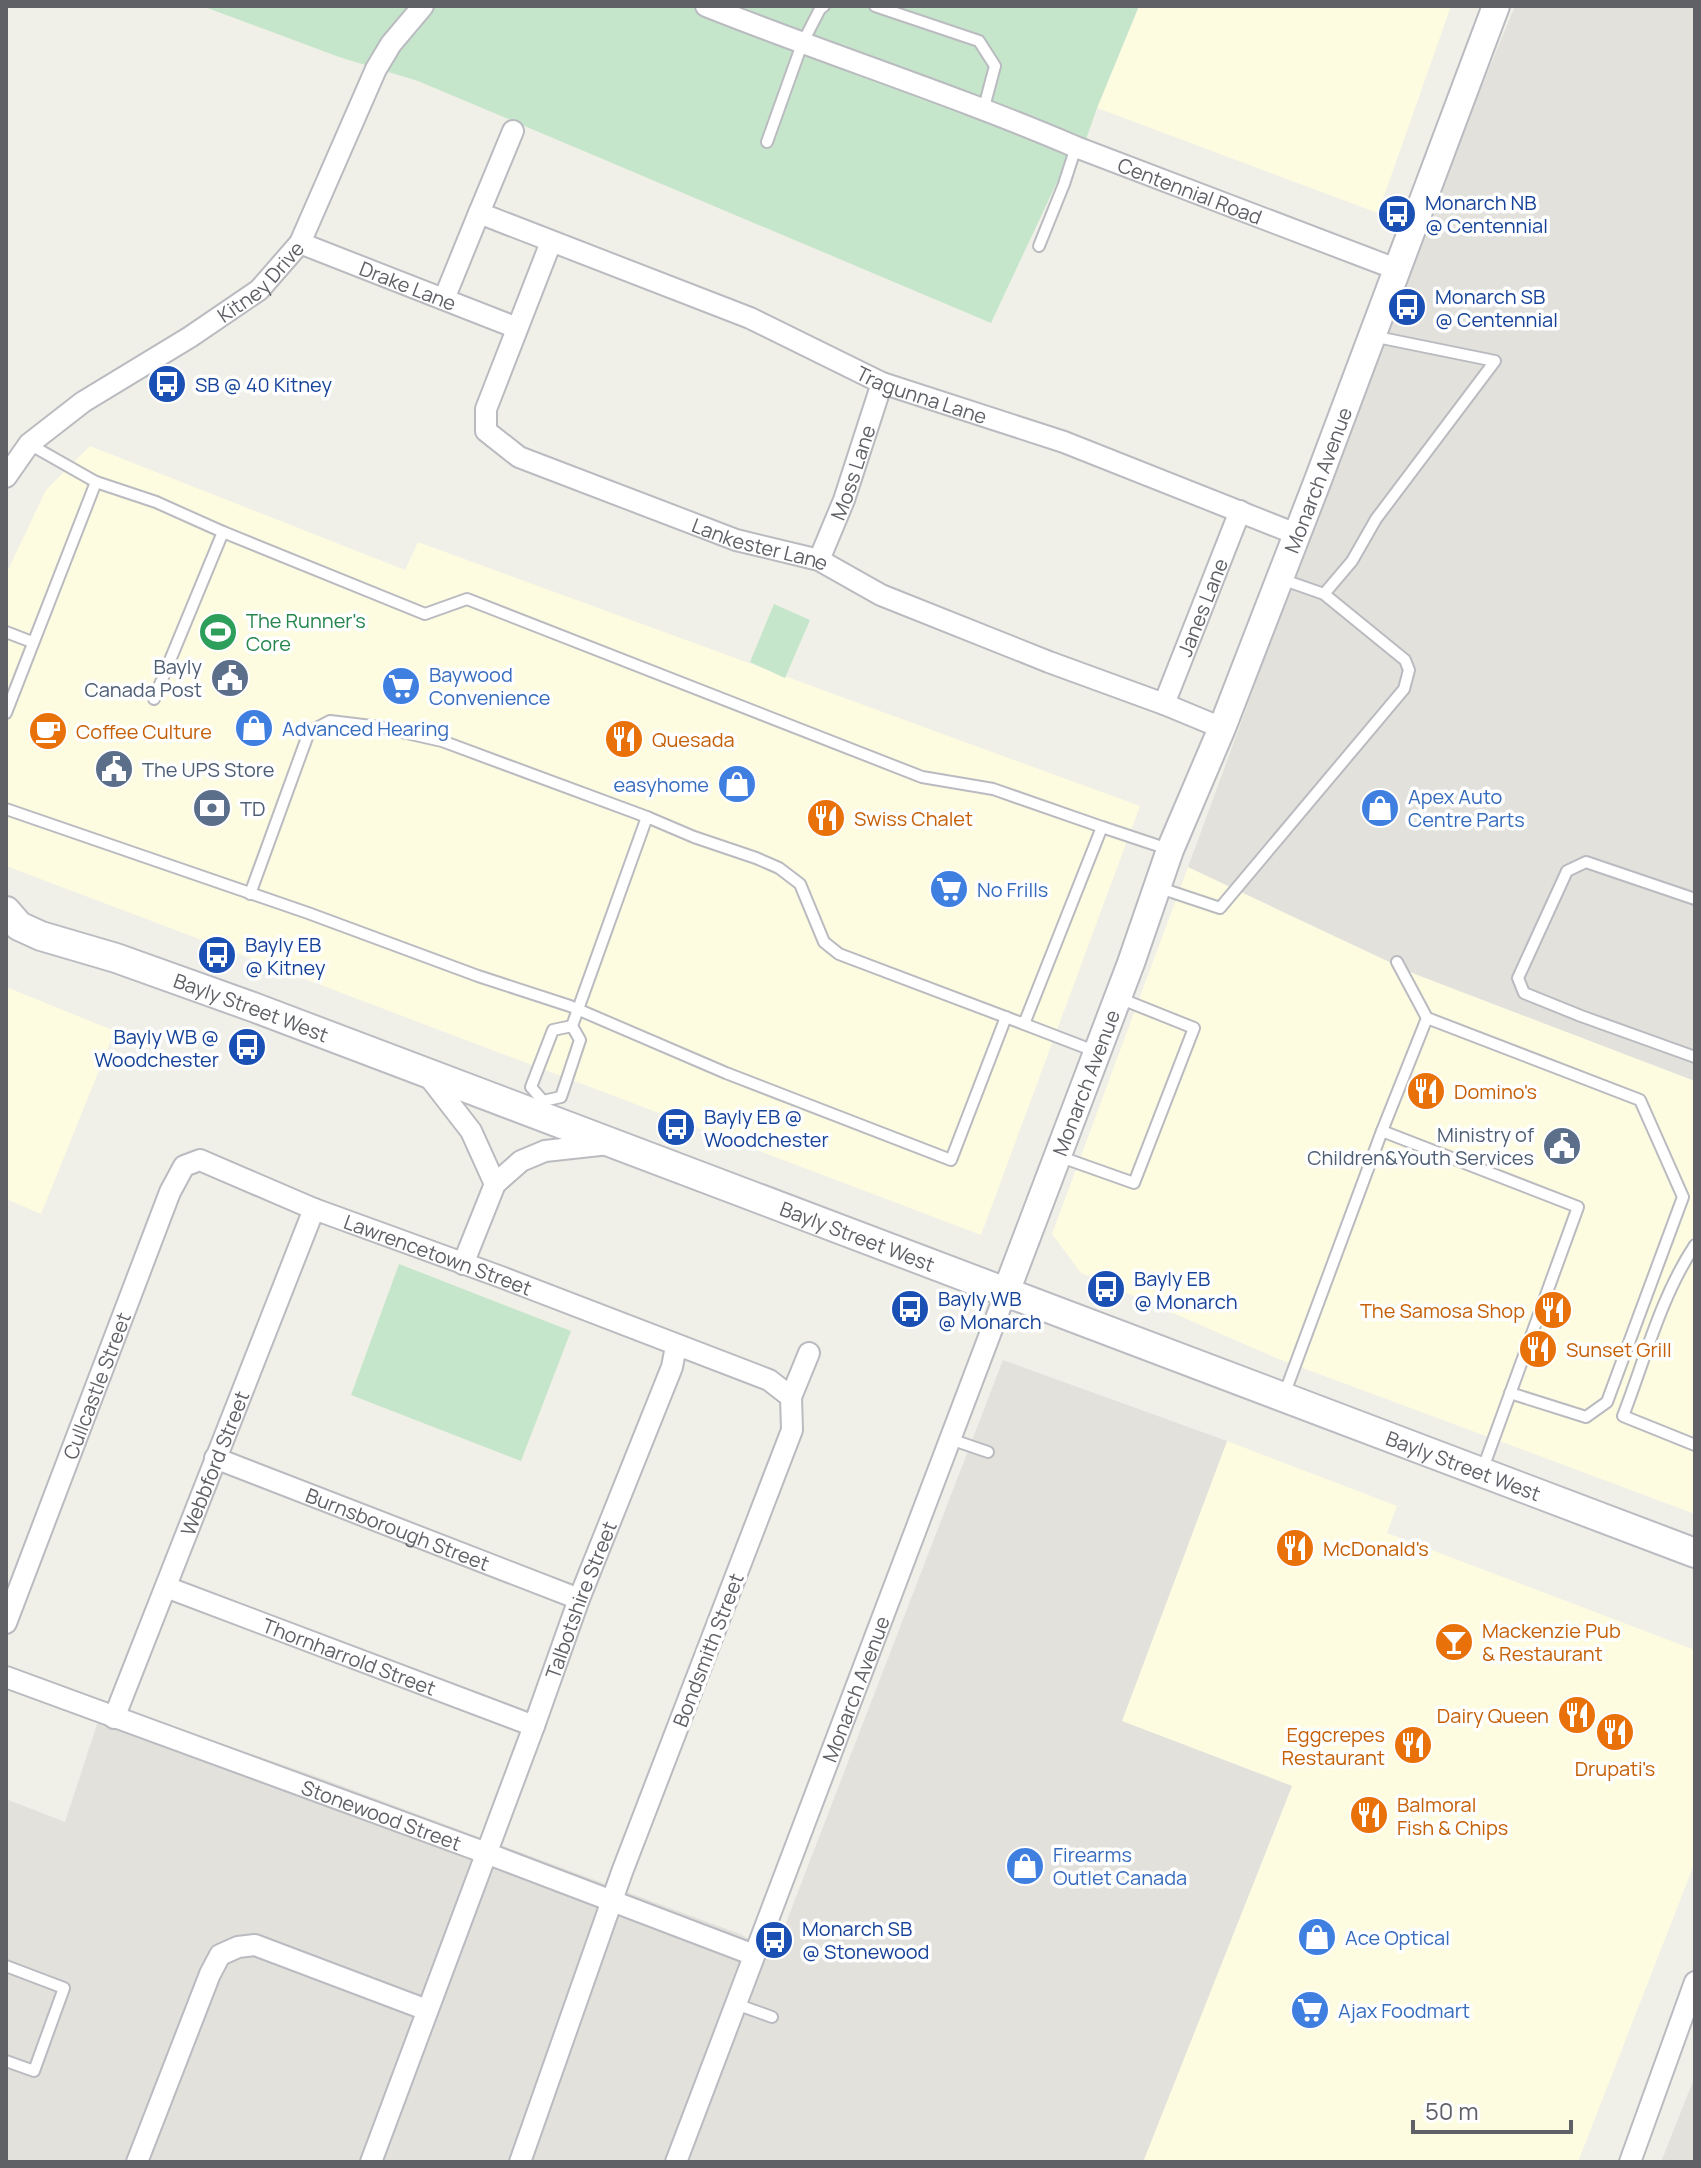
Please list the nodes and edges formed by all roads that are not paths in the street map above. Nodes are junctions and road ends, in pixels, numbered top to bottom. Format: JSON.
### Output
{"nodes":[{"id":1,"x":423,"y":6,"type":"edge"},
{"id":2,"x":706,"y":6,"type":"edge"},
{"id":3,"x":824,"y":6,"type":"edge"},
{"id":4,"x":875,"y":6,"type":"edge"},
{"id":5,"x":1496,"y":6,"type":"edge"},
{"id":6,"x":802,"y":44,"type":"junction"},
{"id":7,"x":983,"y":111,"type":"junction"},
{"id":8,"x":513,"y":131,"type":"dead end"},
{"id":9,"x":767,"y":142,"type":"dead end"},
{"id":10,"x":1076,"y":147,"type":"junction"},
{"id":11,"x":479,"y":213,"type":"junction"},
{"id":12,"x":551,"y":242,"type":"junction"},
{"id":13,"x":300,"y":243,"type":"junction"},
{"id":14,"x":1039,"y":246,"type":"dead end"},
{"id":15,"x":1396,"y":269,"type":"junction"},
{"id":16,"x":444,"y":299,"type":"junction"},
{"id":17,"x":517,"y":328,"type":"junction"},
{"id":18,"x":1372,"y":336,"type":"junction"},
{"id":19,"x":882,"y":383,"type":"junction"},
{"id":20,"x":29,"y":444,"type":"junction"},
{"id":21,"x":6,"y":477,"type":"edge"},
{"id":22,"x":96,"y":482,"type":"junction"},
{"id":23,"x":1240,"y":511,"type":"junction"},
{"id":24,"x":223,"y":532,"type":"junction"},
{"id":25,"x":1296,"y":534,"type":"junction"},
{"id":26,"x":819,"y":560,"type":"junction"},
{"id":27,"x":1280,"y":579,"type":"junction"},
{"id":28,"x":1324,"y":594,"type":"junction"},
{"id":29,"x":6,"y":632,"type":"edge"},
{"id":30,"x":32,"y":642,"type":"junction"},
{"id":31,"x":154,"y":699,"type":"dead end"},
{"id":32,"x":1164,"y":704,"type":"junction"},
{"id":33,"x":6,"y":713,"type":"edge"},
{"id":34,"x":1222,"y":728,"type":"junction"},
{"id":35,"x":6,"y":809,"type":"edge"},
{"id":36,"x":647,"y":817,"type":"junction"},
{"id":37,"x":1102,"y":827,"type":"junction"},
{"id":38,"x":1170,"y":850,"type":"junction"},
{"id":39,"x":1157,"y":887,"type":"junction"},
{"id":40,"x":250,"y":894,"type":"junction"},
{"id":41,"x":1695,"y":899,"type":"edge"},
{"id":42,"x":10,"y":921,"type":"edge"},
{"id":43,"x":1397,"y":962,"type":"dead end"},
{"id":44,"x":1118,"y":997,"type":"junction"},
{"id":45,"x":577,"y":1009,"type":"junction"},
{"id":46,"x":1006,"y":1017,"type":"junction"},
{"id":47,"x":1427,"y":1018,"type":"junction"},
{"id":48,"x":1024,"y":1024,"type":"junction"},
{"id":49,"x":572,"y":1026,"type":"junction"},
{"id":50,"x":1097,"y":1052,"type":"junction"},
{"id":51,"x":1695,"y":1057,"type":"edge"},
{"id":52,"x":426,"y":1073,"type":"junction"},
{"id":53,"x":541,"y":1109,"type":"junction"},
{"id":54,"x":1382,"y":1131,"type":"junction"},
{"id":55,"x":611,"y":1144,"type":"junction"},
{"id":56,"x":1057,"y":1156,"type":"junction"},
{"id":57,"x":200,"y":1160,"type":"joint"},
{"id":58,"x":495,"y":1184,"type":"junction"},
{"id":59,"x":314,"y":1209,"type":"junction"},
{"id":60,"x":1695,"y":1245,"type":"edge"},
{"id":61,"x":463,"y":1264,"type":"junction"},
{"id":62,"x":1006,"y":1292,"type":"junction"},
{"id":63,"x":676,"y":1346,"type":"junction"},
{"id":64,"x":809,"y":1353,"type":"dead end"},
{"id":65,"x":1510,"y":1393,"type":"junction"},
{"id":66,"x":791,"y":1397,"type":"junction"},
{"id":67,"x":1283,"y":1397,"type":"junction"},
{"id":68,"x":950,"y":1439,"type":"junction"},
{"id":69,"x":1695,"y":1445,"type":"edge"},
{"id":70,"x":988,"y":1452,"type":"dead end"},
{"id":71,"x":215,"y":1458,"type":"junction"},
{"id":72,"x":1482,"y":1472,"type":"junction"},
{"id":73,"x":1695,"y":1553,"type":"edge"},
{"id":74,"x":166,"y":1587,"type":"junction"},
{"id":75,"x":579,"y":1599,"type":"junction"},
{"id":76,"x":6,"y":1623,"type":"edge"},
{"id":77,"x":6,"y":1677,"type":"edge"},
{"id":78,"x":114,"y":1718,"type":"junction"},
{"id":79,"x":534,"y":1726,"type":"junction"},
{"id":80,"x":486,"y":1853,"type":"junction"},
{"id":81,"x":612,"y":1901,"type":"junction"},
{"id":82,"x":754,"y":1955,"type":"junction"},
{"id":83,"x":6,"y":1966,"type":"edge"},
{"id":84,"x":1695,"y":1982,"type":"edge"},
{"id":85,"x":736,"y":2004,"type":"junction"},
{"id":86,"x":427,"y":2010,"type":"junction"},
{"id":87,"x":772,"y":2017,"type":"dead end"},
{"id":88,"x":6,"y":2061,"type":"edge"},
{"id":89,"x":137,"y":2162,"type":"edge"},
{"id":90,"x":371,"y":2162,"type":"edge"},
{"id":91,"x":520,"y":2162,"type":"edge"},
{"id":92,"x":676,"y":2162,"type":"edge"},
{"id":93,"x":1630,"y":2162,"type":"edge"}],
"edges":[{"from":1,"to":13,"type":"street","name":"Kitney Drive"},
{"from":2,"to":6,"type":"street","name":"Centennial Road"},
{"from":3,"to":6,"type":"lane"},
{"from":4,"to":7,"type":"lane"},
{"from":5,"to":15,"type":"street","name":"Monarch Avenue"},
{"from":6,"to":7,"type":"street","name":"Centennial Road"},
{"from":6,"to":9,"type":"lane"},
{"from":7,"to":10,"type":"street","name":"Centennial Road"},
{"from":8,"to":11,"type":"street"},
{"from":10,"to":14,"type":"lane"},
{"from":10,"to":15,"type":"street","name":"Centennial Road"},
{"from":11,"to":12,"type":"street","name":"Tragunna Lane"},
{"from":11,"to":16,"type":"street"},
{"from":12,"to":17,"type":"street","name":"Lankester Lane"},
{"from":12,"to":19,"type":"street","name":"Tragunna Lane"},
{"from":13,"to":16,"type":"street","name":"Drake Lane"},
{"from":13,"to":20,"type":"street","name":"Kitney Drive"},
{"from":15,"to":18,"type":"street","name":"Monarch Avenue"},
{"from":16,"to":17,"type":"street","name":"Drake Lane"},
{"from":17,"to":26,"type":"street","name":"Lankester Lane"},
{"from":18,"to":25,"type":"street","name":"Monarch Avenue"},
{"from":18,"to":28,"type":"lane"},
{"from":19,"to":23,"type":"street","name":"Tragunna Lane"},
{"from":19,"to":26,"type":"street","name":"Moss Lane"},
{"from":20,"to":21,"type":"street","name":"Kitney Drive"},
{"from":20,"to":22,"type":"lane"},
{"from":22,"to":24,"type":"lane"},
{"from":22,"to":30,"type":"lane"},
{"from":23,"to":25,"type":"street","name":"Tragunna Lane"},
{"from":23,"to":32,"type":"street","name":"Janes Lane"},
{"from":24,"to":31,"type":"lane"},
{"from":24,"to":37,"type":"lane"},
{"from":25,"to":27,"type":"street","name":"Monarch Avenue"},
{"from":26,"to":32,"type":"street","name":"Lankester Lane"},
{"from":27,"to":28,"type":"lane"},
{"from":27,"to":34,"type":"street","name":"Monarch Avenue"},
{"from":28,"to":39,"type":"lane"},
{"from":29,"to":30,"type":"lane"},
{"from":30,"to":33,"type":"lane"},
{"from":32,"to":34,"type":"street","name":"Lankester Lane"},
{"from":34,"to":38,"type":"street","name":"Monarch Avenue"},
{"from":35,"to":40,"type":"lane"},
{"from":36,"to":40,"type":"lane"},
{"from":36,"to":45,"type":"lane"},
{"from":36,"to":46,"type":"lane"},
{"from":37,"to":38,"type":"lane"},
{"from":37,"to":48,"type":"lane"},
{"from":38,"to":39,"type":"street","name":"Monarch Avenue"},
{"from":39,"to":44,"type":"street","name":"Monarch Avenue"},
{"from":40,"to":45,"type":"lane"},
{"from":41,"to":51,"type":"lane"},
{"from":42,"to":52,"type":"main road","name":"Bayly Street West"},
{"from":43,"to":47,"type":"lane"},
{"from":44,"to":50,"type":"street","name":"Monarch Avenue"},
{"from":44,"to":56,"type":"lane"},
{"from":45,"to":46,"type":"lane"},
{"from":45,"to":49,"type":"lane"},
{"from":46,"to":48,"type":"lane"},
{"from":47,"to":54,"type":"lane"},
{"from":47,"to":65,"type":"lane"},
{"from":48,"to":50,"type":"lane"},
{"from":49,"to":53,"type":"lane"},
{"from":49,"to":53,"type":"lane"},
{"from":50,"to":56,"type":"street","name":"Monarch Avenue"},
{"from":52,"to":53,"type":"main road","name":"Bayly Street West"},
{"from":52,"to":58,"type":"street"},
{"from":53,"to":55,"type":"main road","name":"Bayly Street West"},
{"from":54,"to":65,"type":"lane"},
{"from":54,"to":67,"type":"lane"},
{"from":55,"to":58,"type":"street"},
{"from":55,"to":62,"type":"main road","name":"Bayly Street West"},
{"from":56,"to":62,"type":"street","name":"Monarch Avenue"},
{"from":57,"to":59,"type":"street","name":"Lawrencetown Street"},
{"from":57,"to":76,"type":"street","name":"Cullcastle Street"},
{"from":58,"to":61,"type":"street"},
{"from":59,"to":61,"type":"street","name":"Lawrencetown Street"},
{"from":59,"to":71,"type":"street","name":"Webbford Street"},
{"from":60,"to":69,"type":"lane"},
{"from":61,"to":63,"type":"street","name":"Lawrencetown Street"},
{"from":62,"to":67,"type":"main road","name":"Bayly Street West"},
{"from":62,"to":68,"type":"street","name":"Monarch Avenue"},
{"from":63,"to":66,"type":"street"},
{"from":63,"to":75,"type":"street","name":"Talbotshire Street"},
{"from":64,"to":66,"type":"street","name":"Bondsmith Street"},
{"from":65,"to":72,"type":"lane"},
{"from":66,"to":81,"type":"street","name":"Bondsmith Street"},
{"from":67,"to":72,"type":"main road","name":"Bayly Street West"},
{"from":68,"to":70,"type":"lane"},
{"from":68,"to":82,"type":"street","name":"Monarch Avenue"},
{"from":71,"to":74,"type":"street","name":"Webbford Street"},
{"from":71,"to":75,"type":"street","name":"Burnsborough Street"},
{"from":72,"to":73,"type":"main road","name":"Bayly Street West"},
{"from":74,"to":78,"type":"street","name":"Webbford Street"},
{"from":74,"to":79,"type":"street","name":"Thornharrold Street"},
{"from":75,"to":79,"type":"street","name":"Talbotshire Street"},
{"from":77,"to":78,"type":"street","name":"Stonewood Street"},
{"from":78,"to":80,"type":"street","name":"Stonewood Street"},
{"from":79,"to":80,"type":"street","name":"Talbotshire Street"},
{"from":80,"to":81,"type":"street","name":"Stonewood Street"},
{"from":80,"to":86,"type":"street","name":"Talbotshire Street"},
{"from":81,"to":82,"type":"street","name":"Stonewood Street"},
{"from":81,"to":91,"type":"street","name":"Bondsmith Street"},
{"from":82,"to":85,"type":"street","name":"Monarch Avenue"},
{"from":83,"to":88,"type":"lane"},
{"from":84,"to":93,"type":"street"},
{"from":85,"to":87,"type":"lane"},
{"from":85,"to":92,"type":"street","name":"Monarch Avenue"},
{"from":86,"to":89,"type":"street"},
{"from":86,"to":90,"type":"street","name":"Talbotshire Street"}]}
